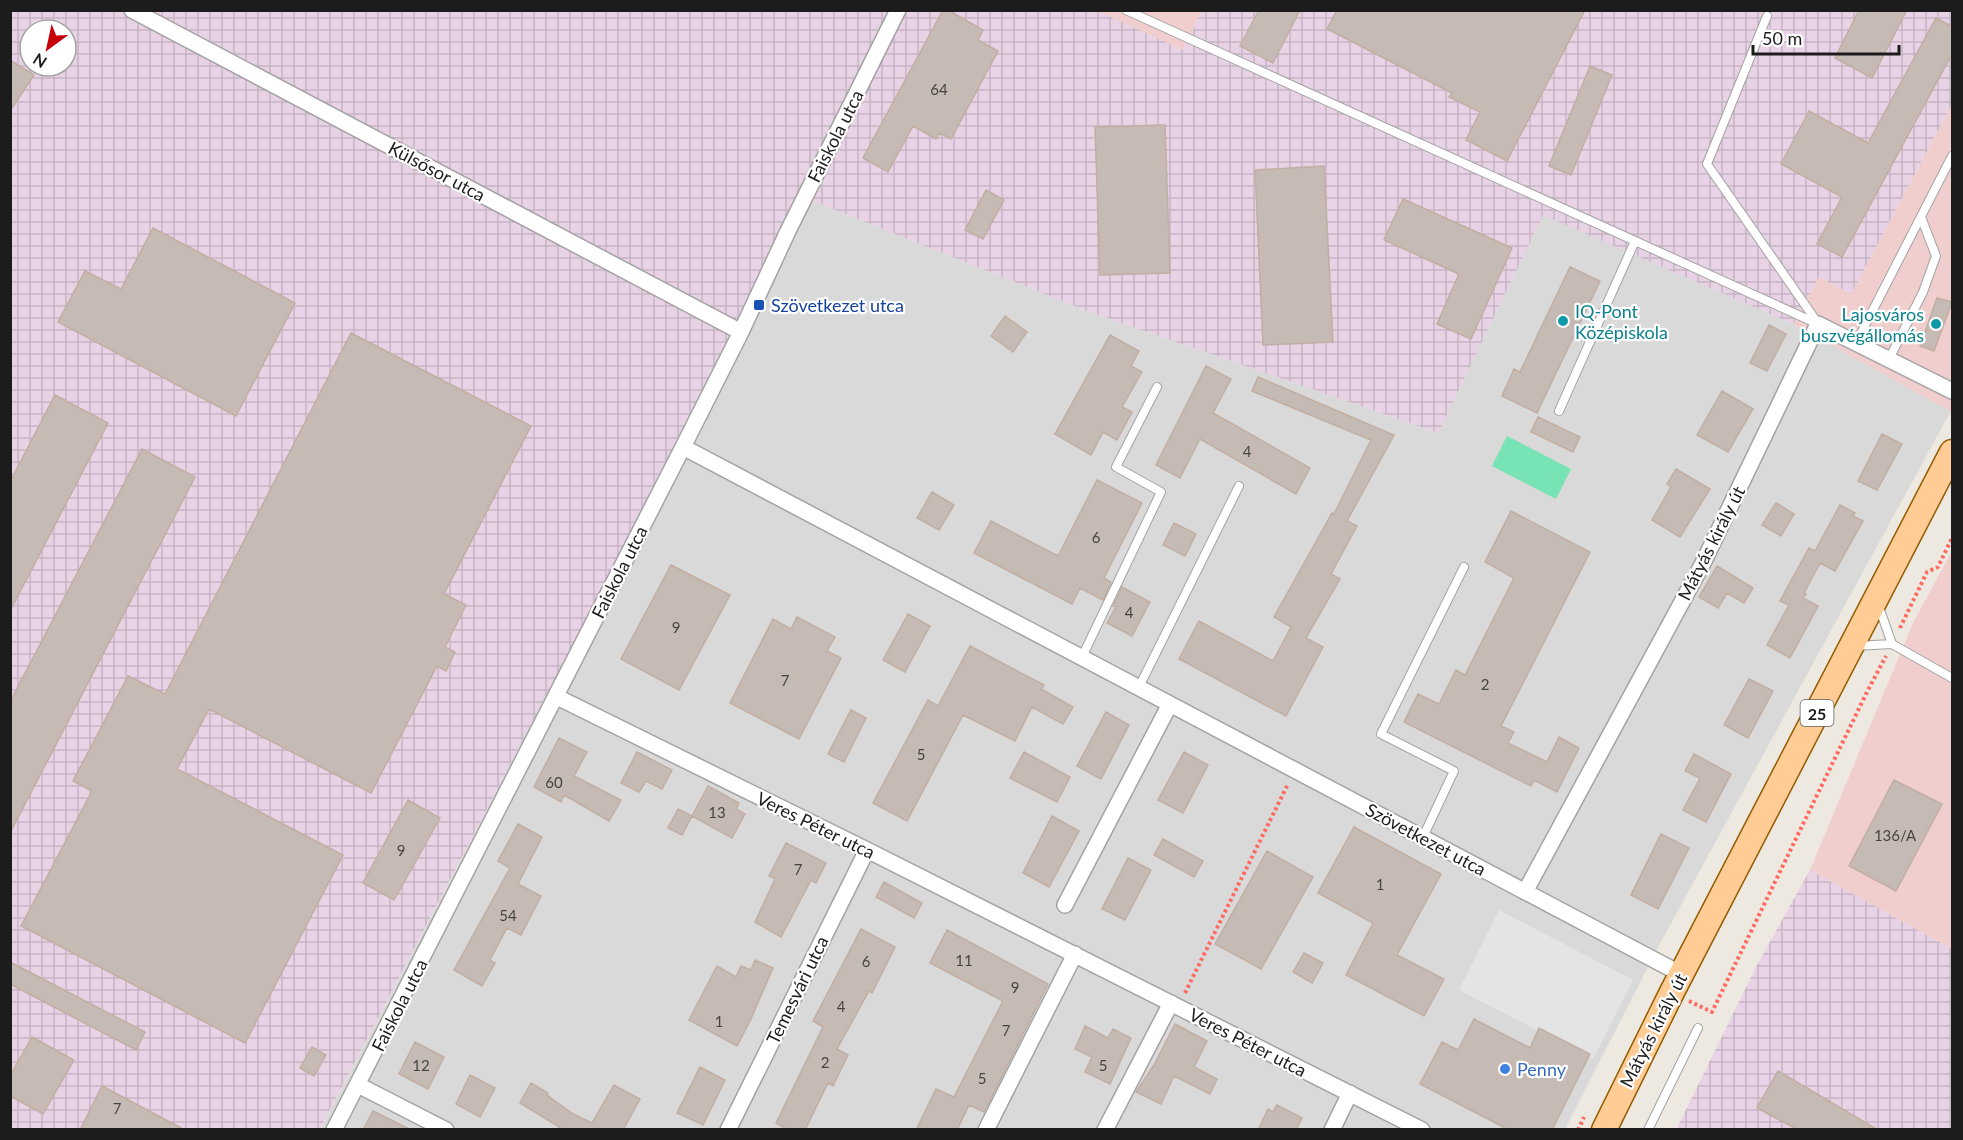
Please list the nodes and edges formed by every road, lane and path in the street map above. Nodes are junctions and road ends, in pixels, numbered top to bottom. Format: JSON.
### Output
{"nodes":[{"id":1,"x":132,"y":10,"type":"edge"},
{"id":2,"x":898,"y":10,"type":"edge"},
{"id":3,"x":1126,"y":10,"type":"edge"},
{"id":4,"x":1767,"y":16,"type":"dead end"},
{"id":5,"x":1953,"y":156,"type":"edge"},
{"id":6,"x":1921,"y":217,"type":"junction"},
{"id":7,"x":1635,"y":241,"type":"junction"},
{"id":8,"x":1818,"y":324,"type":"junction"},
{"id":9,"x":741,"y":332,"type":"junction"},
{"id":10,"x":1856,"y":343,"type":"junction"},
{"id":11,"x":1889,"y":359,"type":"junction"},
{"id":12,"x":1157,"y":387,"type":"dead end"},
{"id":13,"x":1953,"y":391,"type":"edge"},
{"id":14,"x":1559,"y":411,"type":"dead end"},
{"id":15,"x":683,"y":447,"type":"junction"},
{"id":16,"x":1953,"y":452,"type":"edge"},
{"id":17,"x":1239,"y":486,"type":"dead end"},
{"id":18,"x":1953,"y":538,"type":"edge"},
{"id":19,"x":1464,"y":567,"type":"dead end"},
{"id":20,"x":1876,"y":600,"type":"junction"},
{"id":21,"x":1892,"y":644,"type":"junction"},
{"id":22,"x":1851,"y":646,"type":"junction"},
{"id":23,"x":1082,"y":657,"type":"junction"},
{"id":24,"x":1953,"y":678,"type":"edge"},
{"id":25,"x":1139,"y":687,"type":"junction"},
{"id":26,"x":556,"y":697,"type":"junction"},
{"id":27,"x":1170,"y":704,"type":"junction"},
{"id":28,"x":1295,"y":770,"type":"junction"},
{"id":29,"x":1423,"y":837,"type":"junction"},
{"id":30,"x":867,"y":850,"type":"junction"},
{"id":31,"x":1525,"y":892,"type":"junction"},
{"id":32,"x":1065,"y":905,"type":"dead end"},
{"id":33,"x":1075,"y":954,"type":"junction"},
{"id":34,"x":1676,"y":983,"type":"junction"},
{"id":35,"x":1174,"y":1005,"type":"junction"},
{"id":36,"x":1698,"y":1028,"type":"dead end"},
{"id":37,"x":358,"y":1085,"type":"junction"},
{"id":38,"x":1350,"y":1093,"type":"junction"},
{"id":39,"x":334,"y":1130,"type":"edge"},
{"id":40,"x":446,"y":1130,"type":"edge"},
{"id":41,"x":728,"y":1130,"type":"edge"},
{"id":42,"x":986,"y":1130,"type":"edge"},
{"id":43,"x":1105,"y":1130,"type":"edge"},
{"id":44,"x":1332,"y":1130,"type":"edge"},
{"id":45,"x":1422,"y":1130,"type":"edge"},
{"id":46,"x":1604,"y":1130,"type":"edge"},
{"id":47,"x":1648,"y":1130,"type":"edge"}],
"edges":[{"from":1,"to":9,"type":"street","name":"Külsősor utca"},
{"from":2,"to":9,"type":"street","name":"Faiskola utca"},
{"from":3,"to":7,"type":"lane"},
{"from":4,"to":8,"type":"lane"},
{"from":5,"to":6,"type":"lane"},
{"from":6,"to":10,"type":"lane"},
{"from":6,"to":11,"type":"lane"},
{"from":7,"to":8,"type":"lane"},
{"from":7,"to":14,"type":"lane"},
{"from":8,"to":10,"type":"street"},
{"from":8,"to":31,"type":"street","name":"Mátyás király út"},
{"from":9,"to":15,"type":"street","name":"Faiskola utca"},
{"from":10,"to":11,"type":"street"},
{"from":11,"to":13,"type":"street"},
{"from":12,"to":23,"type":"lane"},
{"from":15,"to":23,"type":"street","name":"Szövetkezet utca"},
{"from":15,"to":26,"type":"street","name":"Faiskola utca"},
{"from":16,"to":20,"type":"main road","name":"Mátyás király út","number":"25"},
{"from":17,"to":25,"type":"lane"},
{"from":18,"to":21,"type":"path"},
{"from":19,"to":29,"type":"lane"},
{"from":20,"to":21,"type":"lane"},
{"from":20,"to":22,"type":"main road","name":"Mátyás király út","number":"25"},
{"from":21,"to":22,"type":"lane"},
{"from":21,"to":24,"type":"lane"},
{"from":21,"to":34,"type":"path"},
{"from":22,"to":34,"type":"main road","name":"Mátyás király út","number":"25"},
{"from":23,"to":25,"type":"street","name":"Szövetkezet utca"},
{"from":25,"to":27,"type":"street","name":"Szövetkezet utca"},
{"from":26,"to":30,"type":"street","name":"Veres Péter utca"},
{"from":26,"to":37,"type":"street","name":"Faiskola utca"},
{"from":27,"to":28,"type":"street","name":"Szövetkezet utca"},
{"from":27,"to":32,"type":"street"},
{"from":28,"to":29,"type":"street","name":"Szövetkezet utca"},
{"from":28,"to":35,"type":"path"},
{"from":29,"to":31,"type":"street","name":"Szövetkezet utca"},
{"from":30,"to":33,"type":"street","name":"Veres Péter utca"},
{"from":30,"to":41,"type":"street","name":"Temesvári utca"},
{"from":31,"to":34,"type":"street","name":"Szövetkezet utca"},
{"from":33,"to":35,"type":"street","name":"Veres Péter utca"},
{"from":33,"to":42,"type":"street"},
{"from":34,"to":46,"type":"main road","name":"Mátyás király út","number":"25"},
{"from":35,"to":38,"type":"street","name":"Veres Péter utca"},
{"from":35,"to":43,"type":"street"},
{"from":36,"to":47,"type":"lane"},
{"from":37,"to":39,"type":"street","name":"Faiskola utca"},
{"from":37,"to":40,"type":"street"},
{"from":38,"to":44,"type":"street"},
{"from":38,"to":45,"type":"street","name":"Veres Péter utca"}]}
